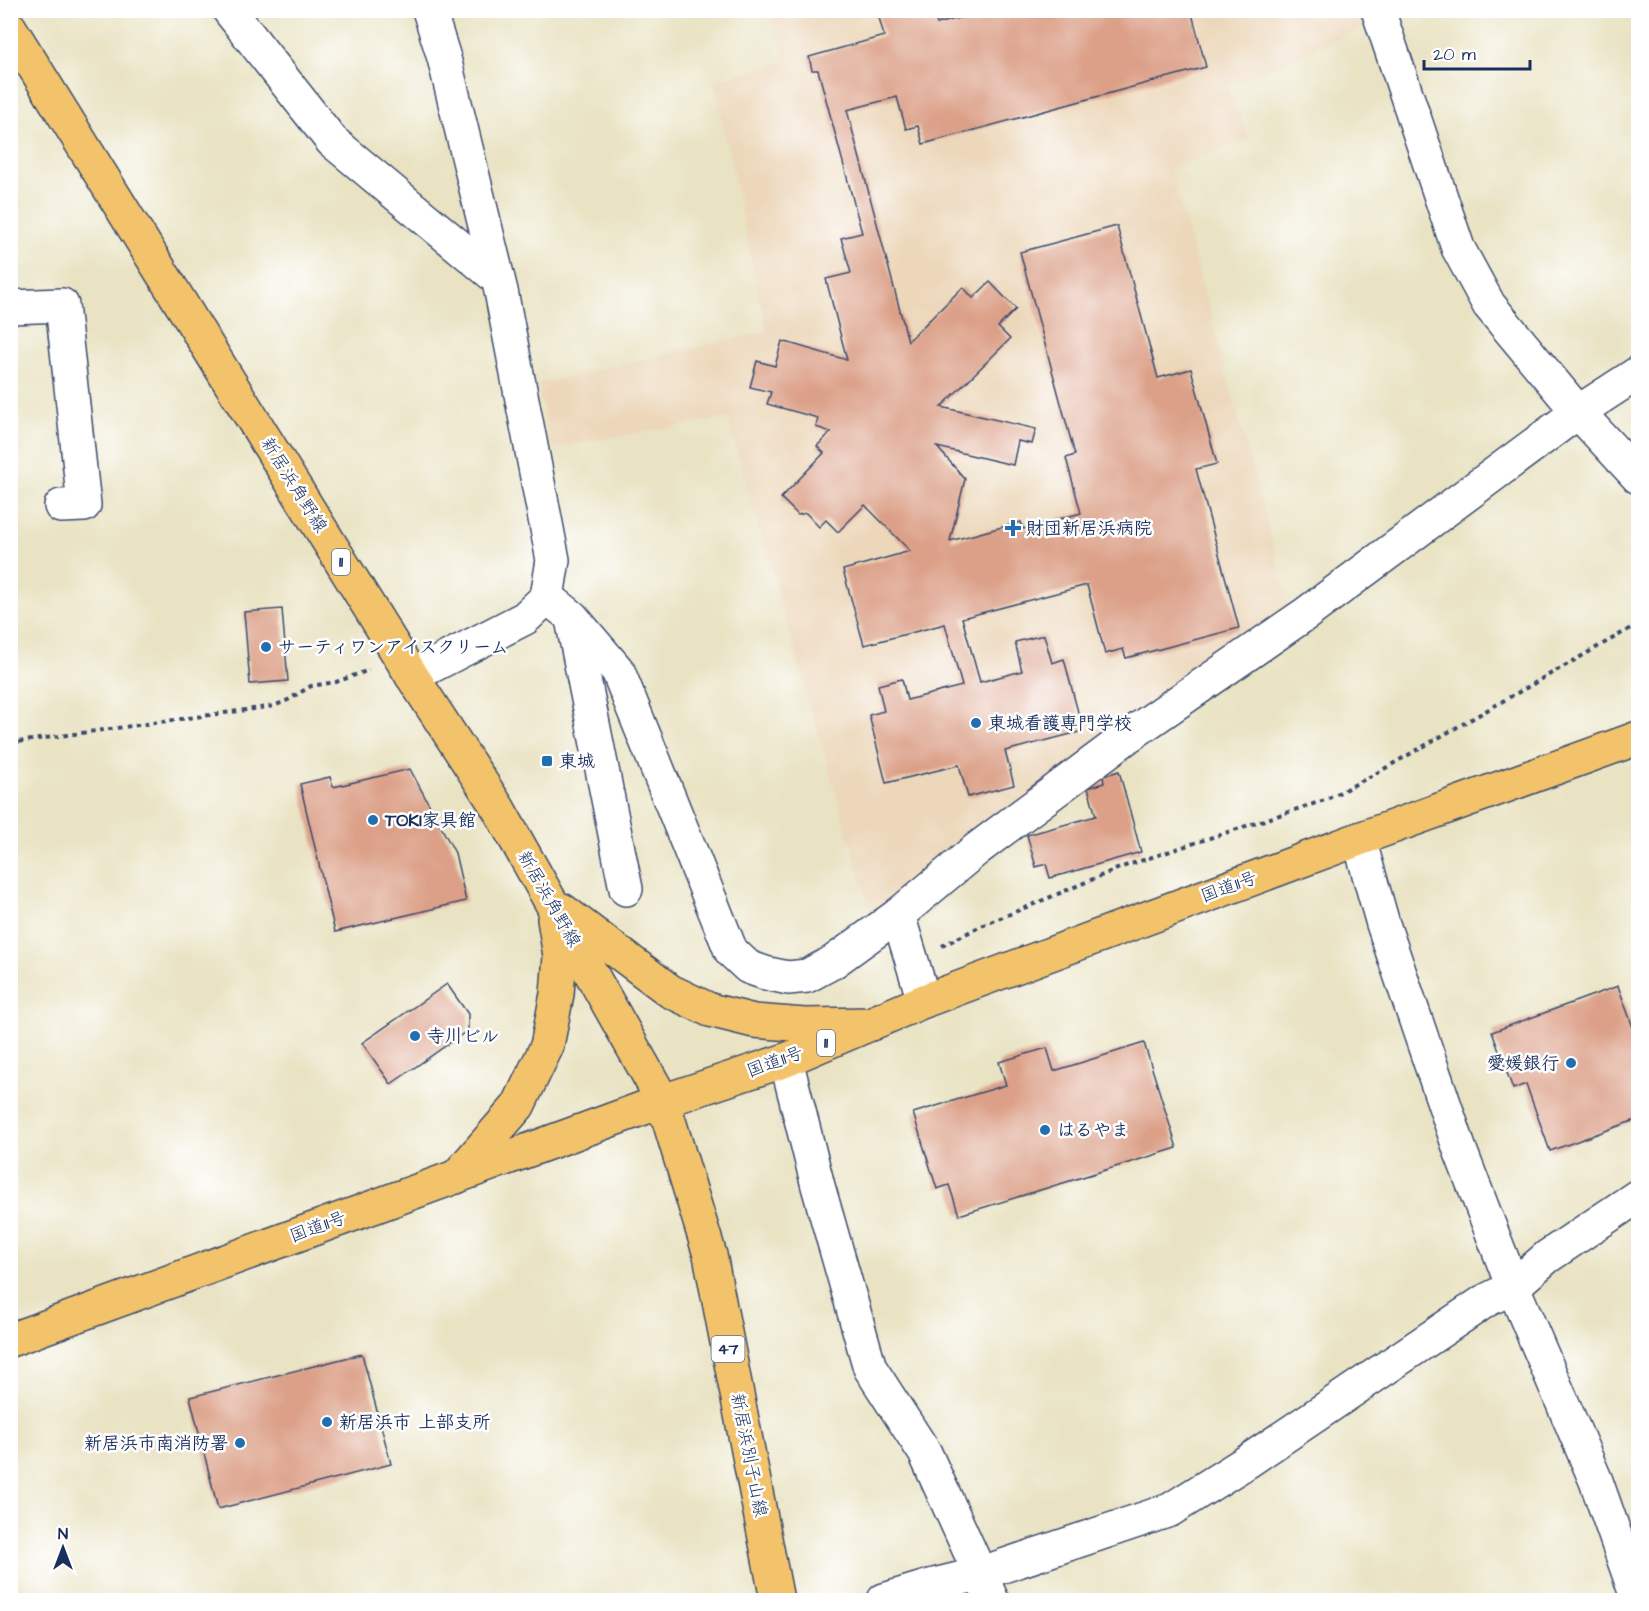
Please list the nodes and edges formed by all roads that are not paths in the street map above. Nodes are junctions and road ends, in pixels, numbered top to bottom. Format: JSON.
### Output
{"nodes":[{"id":1,"x":229,"y":10,"type":"edge"},
{"id":2,"x":429,"y":10,"type":"edge"},
{"id":3,"x":1378,"y":10,"type":"edge"},
{"id":4,"x":10,"y":28,"type":"edge"},
{"id":5,"x":497,"y":278,"type":"junction"},
{"id":6,"x":10,"y":307,"type":"edge"},
{"id":7,"x":1638,"y":373,"type":"edge"},
{"id":8,"x":1578,"y":412,"type":"junction"},
{"id":9,"x":1638,"y":477,"type":"edge"},
{"id":10,"x":60,"y":506,"type":"dead end"},
{"id":11,"x":560,"y":607,"type":"junction"},
{"id":12,"x":406,"y":666,"type":"junction"},
{"id":13,"x":1638,"y":738,"type":"edge"},
{"id":14,"x":1359,"y":839,"type":"junction"},
{"id":15,"x":626,"y":889,"type":"dead end"},
{"id":16,"x":551,"y":902,"type":"junction"},
{"id":17,"x":898,"y":915,"type":"junction"},
{"id":18,"x":924,"y":1001,"type":"junction"},
{"id":19,"x":872,"y":1024,"type":"junction"},
{"id":20,"x":786,"y":1059,"type":"junction"},
{"id":21,"x":663,"y":1101,"type":"junction"},
{"id":22,"x":456,"y":1177,"type":"junction"},
{"id":23,"x":1638,"y":1196,"type":"edge"},
{"id":24,"x":1513,"y":1287,"type":"junction"},
{"id":25,"x":10,"y":1340,"type":"edge"},
{"id":26,"x":985,"y":1587,"type":"edge"},
{"id":27,"x":777,"y":1600,"type":"edge"},
{"id":28,"x":884,"y":1600,"type":"edge"},
{"id":29,"x":1638,"y":1600,"type":"edge"}],
"edges":[{"from":1,"to":5,"type":"street"},
{"from":2,"to":5,"type":"street"},
{"from":3,"to":8,"type":"street"},
{"from":4,"to":12,"type":"main road","name":"新居浜角野線","number":"11"},
{"from":5,"to":11,"type":"street"},
{"from":6,"to":10,"type":"street"},
{"from":7,"to":8,"type":"street"},
{"from":8,"to":9,"type":"street"},
{"from":8,"to":17,"type":"street"},
{"from":11,"to":12,"type":"street"},
{"from":11,"to":15,"type":"street"},
{"from":11,"to":17,"type":"street"},
{"from":12,"to":16,"type":"main road","name":"新居浜角野線","number":"11"},
{"from":13,"to":14,"type":"main road","name":"国道11号","number":"11"},
{"from":14,"to":18,"type":"main road","name":"国道11号","number":"11"},
{"from":14,"to":24,"type":"street"},
{"from":16,"to":19,"type":"main road"},
{"from":16,"to":21,"type":"main road","name":"新居浜角野線","number":"11"},
{"from":16,"to":22,"type":"main road"},
{"from":17,"to":18,"type":"street"},
{"from":18,"to":19,"type":"main road","name":"国道11号","number":"11"},
{"from":19,"to":20,"type":"main road","name":"国道11号","number":"11"},
{"from":20,"to":21,"type":"main road","name":"国道11号","number":"11"},
{"from":20,"to":26,"type":"street"},
{"from":21,"to":22,"type":"main road","name":"国道11号","number":"11"},
{"from":21,"to":27,"type":"main road","name":"新居浜別子山線","number":"47"},
{"from":22,"to":25,"type":"main road","name":"国道11号","number":"11"},
{"from":23,"to":24,"type":"street"},
{"from":24,"to":26,"type":"street"},
{"from":24,"to":29,"type":"street"},
{"from":26,"to":28,"type":"street"}]}
